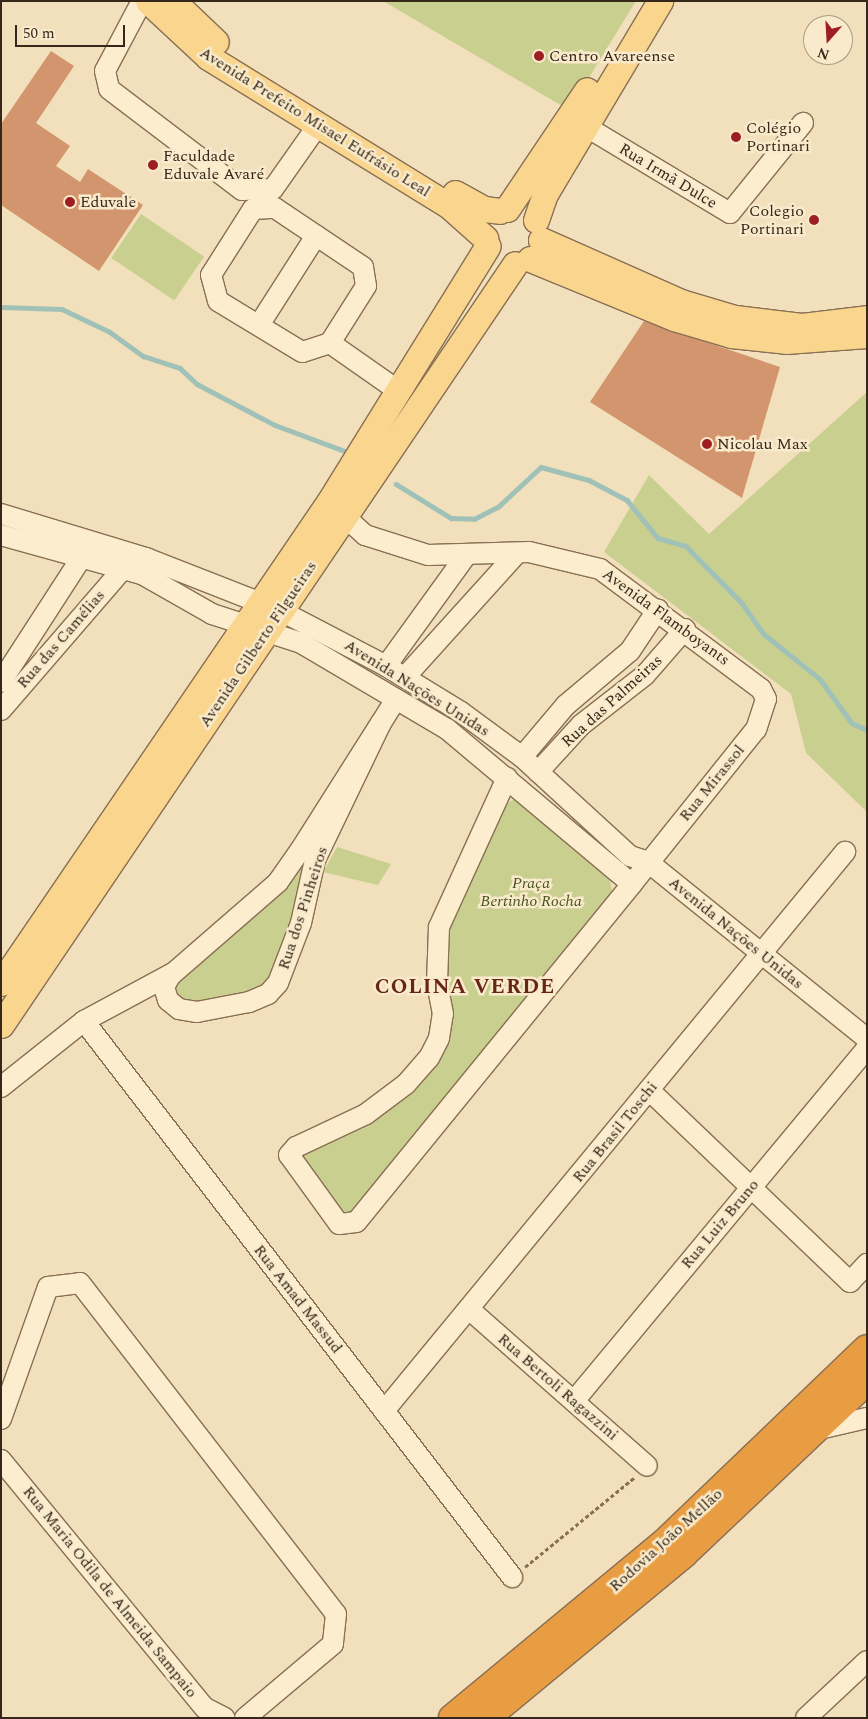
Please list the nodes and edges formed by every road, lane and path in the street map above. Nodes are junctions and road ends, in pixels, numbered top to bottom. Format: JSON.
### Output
{"nodes":[{"id":1,"x":172,"y":1,"type":"edge"},
{"id":2,"x":643,"y":1,"type":"edge"},
{"id":3,"x":660,"y":1,"type":"edge"},
{"id":4,"x":142,"y":6,"type":"edge"},
{"id":5,"x":803,"y":124,"type":"dead end"},
{"id":6,"x":318,"y":125,"type":"junction"},
{"id":7,"x":585,"y":126,"type":"junction"},
{"id":8,"x":504,"y":210,"type":"junction"},
{"id":9,"x":316,"y":236,"type":"junction"},
{"id":10,"x":486,"y":242,"type":"junction"},
{"id":11,"x":531,"y":246,"type":"junction"},
{"id":12,"x":677,"y":310,"type":"junction"},
{"id":13,"x":867,"y":318,"type":"edge"},
{"id":14,"x":259,"y":325,"type":"junction"},
{"id":15,"x":867,"y":335,"type":"edge"},
{"id":16,"x":330,"y":343,"type":"junction"},
{"id":17,"x":430,"y":344,"type":"junction"},
{"id":18,"x":450,"y":359,"type":"junction"},
{"id":19,"x":400,"y":392,"type":"junction"},
{"id":20,"x":337,"y":510,"type":"junction"},
{"id":21,"x":1,"y":514,"type":"edge"},
{"id":22,"x":1,"y":536,"type":"edge"},
{"id":23,"x":91,"y":540,"type":"junction"},
{"id":24,"x":517,"y":553,"type":"junction"},
{"id":25,"x":465,"y":557,"type":"junction"},
{"id":26,"x":82,"y":559,"type":"junction"},
{"id":27,"x":122,"y":570,"type":"junction"},
{"id":28,"x":270,"y":608,"type":"junction"},
{"id":29,"x":658,"y":609,"type":"junction"},
{"id":30,"x":686,"y":629,"type":"junction"},
{"id":31,"x":255,"y":630,"type":"junction"},
{"id":32,"x":386,"y":666,"type":"junction"},
{"id":33,"x":405,"y":677,"type":"junction"},
{"id":34,"x":1,"y":682,"type":"edge"},
{"id":35,"x":396,"y":699,"type":"junction"},
{"id":36,"x":766,"y":700,"type":"joint"},
{"id":37,"x":1,"y":710,"type":"edge"},
{"id":38,"x":380,"y":723,"type":"junction"},
{"id":39,"x":522,"y":757,"type":"junction"},
{"id":40,"x":538,"y":772,"type":"junction"},
{"id":41,"x":507,"y":778,"type":"junction"},
{"id":42,"x":126,"y":818,"type":"junction"},
{"id":43,"x":845,"y":852,"type":"dead end"},
{"id":44,"x":648,"y":862,"type":"junction"},
{"id":45,"x":632,"y":884,"type":"junction"},
{"id":46,"x":761,"y":953,"type":"junction"},
{"id":47,"x":173,"y":973,"type":"junction"},
{"id":48,"x":1,"y":983,"type":"edge"},
{"id":49,"x":84,"y":1021,"type":"junction"},
{"id":50,"x":1,"y":1025,"type":"edge"},
{"id":51,"x":867,"y":1039,"type":"edge"},
{"id":52,"x":867,"y":1048,"type":"edge"},
{"id":53,"x":1,"y":1087,"type":"edge"},
{"id":54,"x":649,"y":1090,"type":"junction"},
{"id":55,"x":750,"y":1188,"type":"junction"},
{"id":56,"x":867,"y":1264,"type":"edge"},
{"id":57,"x":469,"y":1309,"type":"junction"},
{"id":58,"x":867,"y":1349,"type":"edge"},
{"id":59,"x":867,"y":1380,"type":"edge"},
{"id":60,"x":574,"y":1401,"type":"junction"},
{"id":61,"x":384,"y":1410,"type":"junction"},
{"id":62,"x":867,"y":1418,"type":"edge"},
{"id":63,"x":1,"y":1419,"type":"edge"},
{"id":64,"x":814,"y":1431,"type":"junction"},
{"id":65,"x":1,"y":1460,"type":"edge"},
{"id":66,"x":647,"y":1466,"type":"joint"},
{"id":67,"x":512,"y":1578,"type":"joint"},
{"id":68,"x":867,"y":1661,"type":"edge"},
{"id":69,"x":225,"y":1718,"type":"edge"},
{"id":70,"x":245,"y":1718,"type":"edge"},
{"id":71,"x":453,"y":1718,"type":"edge"},
{"id":72,"x":485,"y":1718,"type":"edge"},
{"id":73,"x":806,"y":1718,"type":"edge"}],
"edges":[{"from":1,"to":8,"type":"main road","name":"Avenida Prefeito Misael Eufrásio Leal"},
{"from":2,"to":8,"type":"main road"},
{"from":3,"to":7,"type":"main road","name":"Avenida Gilberto Filgueiras"},
{"from":4,"to":6,"type":"main road","name":"Avenida Prefeito Misael Eufrásio Leal"},
{"from":4,"to":6,"type":"street"},
{"from":5,"to":7,"type":"street","name":"Rua Irmã Dulce"},
{"from":6,"to":10,"type":"main road","name":"Avenida Prefeito Misael Eufrásio Leal"},
{"from":7,"to":11,"type":"main road","name":"Avenida Gilberto Filgueiras"},
{"from":8,"to":10,"type":"main road"},
{"from":8,"to":11,"type":"main road"},
{"from":9,"to":14,"type":"street"},
{"from":9,"to":14,"type":"street"},
{"from":9,"to":16,"type":"street"},
{"from":10,"to":11,"type":"main road"},
{"from":10,"to":17,"type":"main road","name":"Avenida Gilberto Filgueiras"},
{"from":11,"to":12,"type":"main road"},
{"from":11,"to":18,"type":"main road","name":"Avenida Gilberto Filgueiras"},
{"from":12,"to":13,"type":"main road"},
{"from":12,"to":15,"type":"main road"},
{"from":14,"to":16,"type":"street"},
{"from":16,"to":19,"type":"street"},
{"from":17,"to":18,"type":"main road"},
{"from":17,"to":19,"type":"main road","name":"Avenida Gilberto Filgueiras"},
{"from":18,"to":20,"type":"main road","name":"Avenida Gilberto Filgueiras"},
{"from":19,"to":20,"type":"main road","name":"Avenida Gilberto Filgueiras"},
{"from":20,"to":25,"type":"street","name":"Avenida Flamboyants"},
{"from":20,"to":28,"type":"main road","name":"Avenida Gilberto Filgueiras"},
{"from":21,"to":23,"type":"street","name":"Avenida Nações Unidas"},
{"from":22,"to":26,"type":"street","name":"Avenida Nações Unidas"},
{"from":23,"to":26,"type":"street","name":"Rua das Camélias"},
{"from":23,"to":28,"type":"street","name":"Avenida Nações Unidas"},
{"from":24,"to":25,"type":"street","name":"Avenida Flamboyants"},
{"from":24,"to":29,"type":"street","name":"Avenida Flamboyants"},
{"from":24,"to":33,"type":"street"},
{"from":25,"to":32,"type":"street"},
{"from":26,"to":27,"type":"street","name":"Avenida Nações Unidas"},
{"from":26,"to":34,"type":"street","name":"Rua das Camélias"},
{"from":27,"to":31,"type":"street","name":"Avenida Nações Unidas"},
{"from":27,"to":37,"type":"street","name":"Rua das Camélias"},
{"from":28,"to":31,"type":"main road","name":"Avenida Gilberto Filgueiras"},
{"from":28,"to":32,"type":"street","name":"Avenida Nações Unidas"},
{"from":29,"to":30,"type":"street","name":"Avenida Flamboyants"},
{"from":29,"to":39,"type":"street","name":"Rua das Palmeiras"},
{"from":30,"to":36,"type":"street","name":"Avenida Flamboyants"},
{"from":30,"to":40,"type":"street","name":"Rua das Palmeiras"},
{"from":31,"to":35,"type":"street","name":"Avenida Nações Unidas"},
{"from":31,"to":42,"type":"main road","name":"Avenida Gilberto Filgueiras"},
{"from":32,"to":33,"type":"street","name":"Avenida Nações Unidas"},
{"from":33,"to":39,"type":"street","name":"Avenida Nações Unidas"},
{"from":35,"to":38,"type":"street","name":"Rua dos Pinheiros"},
{"from":35,"to":41,"type":"street","name":"Avenida Nações Unidas"},
{"from":36,"to":44,"type":"street","name":"Rua Mirassol"},
{"from":38,"to":47,"type":"street","name":"Rua dos Pinheiros"},
{"from":38,"to":47,"type":"street","name":"Rua dos Pinheiros"},
{"from":39,"to":40,"type":"street","name":"Avenida Nações Unidas"},
{"from":40,"to":44,"type":"street","name":"Avenida Nações Unidas"},
{"from":41,"to":45,"type":"street","name":"Avenida Nações Unidas"},
{"from":41,"to":45,"type":"street"},
{"from":42,"to":48,"type":"main road","name":"Avenida Gilberto Filgueiras"},
{"from":42,"to":50,"type":"main road","name":"Avenida Gilberto Filgueiras"},
{"from":43,"to":46,"type":"street","name":"Rua Brasil Toschi"},
{"from":44,"to":45,"type":"street"},
{"from":44,"to":46,"type":"street","name":"Avenida Nações Unidas"},
{"from":46,"to":51,"type":"street","name":"Avenida Nações Unidas"},
{"from":46,"to":54,"type":"street","name":"Rua Brasil Toschi"},
{"from":47,"to":49,"type":"street","name":"Rua dos Pinheiros"},
{"from":49,"to":53,"type":"street","name":"Rua dos Pinheiros"},
{"from":49,"to":61,"type":"street","name":"Rua Amad Massud"},
{"from":52,"to":55,"type":"street","name":"Rua Luiz Bruno"},
{"from":54,"to":55,"type":"street"},
{"from":54,"to":57,"type":"street","name":"Rua Brasil Toschi"},
{"from":55,"to":56,"type":"street"},
{"from":55,"to":60,"type":"street","name":"Rua Luiz Bruno"},
{"from":57,"to":60,"type":"street","name":"Rua Bertoli Ragazzini"},
{"from":57,"to":61,"type":"street","name":"Rua Brasil Toschi"},
{"from":58,"to":71,"type":"highway","name":"Rodovia João Mellão"},
{"from":59,"to":64,"type":"highway","name":"Rodovia João Mellão"},
{"from":60,"to":66,"type":"street","name":"Rua Bertoli Ragazzini"},
{"from":61,"to":67,"type":"street","name":"Rua Amad Massud"},
{"from":62,"to":64,"type":"street"},
{"from":63,"to":70,"type":"street"},
{"from":64,"to":72,"type":"highway","name":"Rodovia João Mellão"},
{"from":65,"to":69,"type":"street","name":"Rua Maria Odila de Almeida Sampaio"},
{"from":66,"to":67,"type":"path"},
{"from":68,"to":73,"type":"street"}]}
